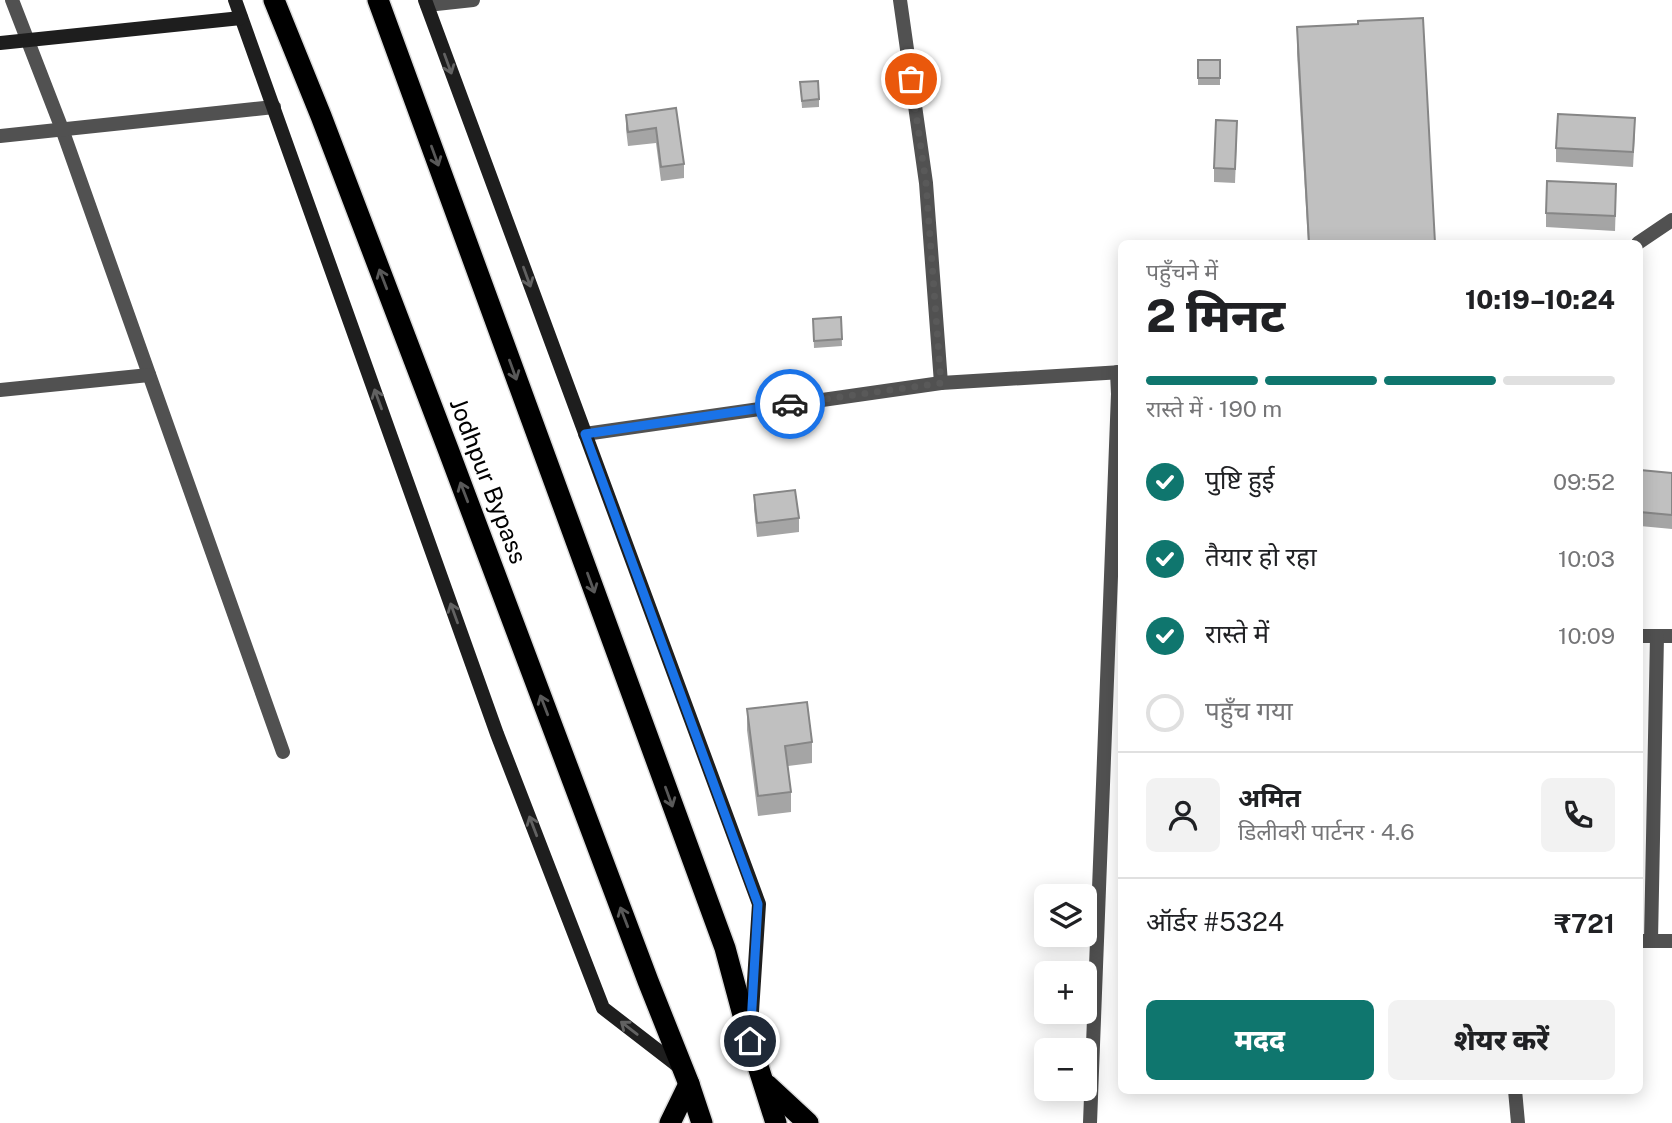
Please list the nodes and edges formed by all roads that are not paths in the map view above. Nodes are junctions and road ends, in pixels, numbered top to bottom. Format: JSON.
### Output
{"nodes":[{"id":1,"x":12,"y":0,"type":"edge"},
{"id":2,"x":235,"y":0,"type":"edge"},
{"id":3,"x":274,"y":0,"type":"edge"},
{"id":4,"x":378,"y":0,"type":"edge"},
{"id":5,"x":473,"y":0,"type":"edge"},
{"id":6,"x":900,"y":0,"type":"edge"},
{"id":7,"x":426,"y":3,"type":"edge"},
{"id":8,"x":241,"y":18,"type":"junction"},
{"id":9,"x":28,"y":40,"type":"junction"},
{"id":10,"x":0,"y":43,"type":"edge"},
{"id":11,"x":274,"y":107,"type":"junction"},
{"id":12,"x":62,"y":130,"type":"junction"},
{"id":13,"x":0,"y":136,"type":"edge"},
{"id":14,"x":1672,"y":220,"type":"edge"},
{"id":15,"x":1642,"y":240,"type":"edge"},
{"id":16,"x":1118,"y":372,"type":"edge"},
{"id":17,"x":149,"y":375,"type":"junction"},
{"id":18,"x":941,"y":383,"type":"junction"},
{"id":19,"x":0,"y":390,"type":"edge"},
{"id":20,"x":585,"y":434,"type":"junction"},
{"id":21,"x":1118,"y":443,"type":"edge"},
{"id":22,"x":1643,"y":636,"type":"edge"},
{"id":23,"x":1665,"y":636,"type":"edge"},
{"id":24,"x":283,"y":752,"type":"dead end"},
{"id":25,"x":1646,"y":940,"type":"edge"},
{"id":26,"x":1672,"y":941,"type":"edge"},
{"id":27,"x":750,"y":1041,"type":"junction"},
{"id":28,"x":686,"y":1077,"type":"junction"},
{"id":29,"x":765,"y":1084,"type":"junction"},
{"id":30,"x":1515,"y":1094,"type":"edge"},
{"id":31,"x":670,"y":1123,"type":"edge"},
{"id":32,"x":702,"y":1123,"type":"edge"},
{"id":33,"x":776,"y":1123,"type":"edge"},
{"id":34,"x":808,"y":1123,"type":"edge"},
{"id":35,"x":1090,"y":1123,"type":"edge"},
{"id":36,"x":1518,"y":1123,"type":"edge"}],
"edges":[{"from":1,"to":9,"type":"street"},
{"from":2,"to":8,"type":"street"},
{"from":28,"to":3,"type":"highway","name":"Jodhpur Bypass","one_way":true},
{"from":4,"to":27,"type":"highway","one_way":true},
{"from":5,"to":7,"type":"street"},
{"from":6,"to":18,"type":"street"},
{"from":7,"to":20,"type":"street","one_way":true},
{"from":8,"to":9,"type":"street"},
{"from":8,"to":11,"type":"street"},
{"from":9,"to":10,"type":"street"},
{"from":9,"to":12,"type":"street"},
{"from":11,"to":12,"type":"street"},
{"from":28,"to":11,"type":"street","one_way":true},
{"from":12,"to":13,"type":"street"},
{"from":12,"to":17,"type":"street"},
{"from":14,"to":15,"type":"street"},
{"from":16,"to":18,"type":"street"},
{"from":17,"to":19,"type":"street"},
{"from":17,"to":24,"type":"street"},
{"from":18,"to":20,"type":"street"},
{"from":20,"to":27,"type":"street"},
{"from":21,"to":35,"type":"street"},
{"from":22,"to":23,"type":"street"},
{"from":23,"to":25,"type":"street"},
{"from":25,"to":26,"type":"street"},
{"from":27,"to":29,"type":"highway"},
{"from":28,"to":31,"type":"highway"},
{"from":28,"to":32,"type":"highway"},
{"from":29,"to":33,"type":"highway"},
{"from":29,"to":34,"type":"highway"},
{"from":30,"to":36,"type":"street"}]}
